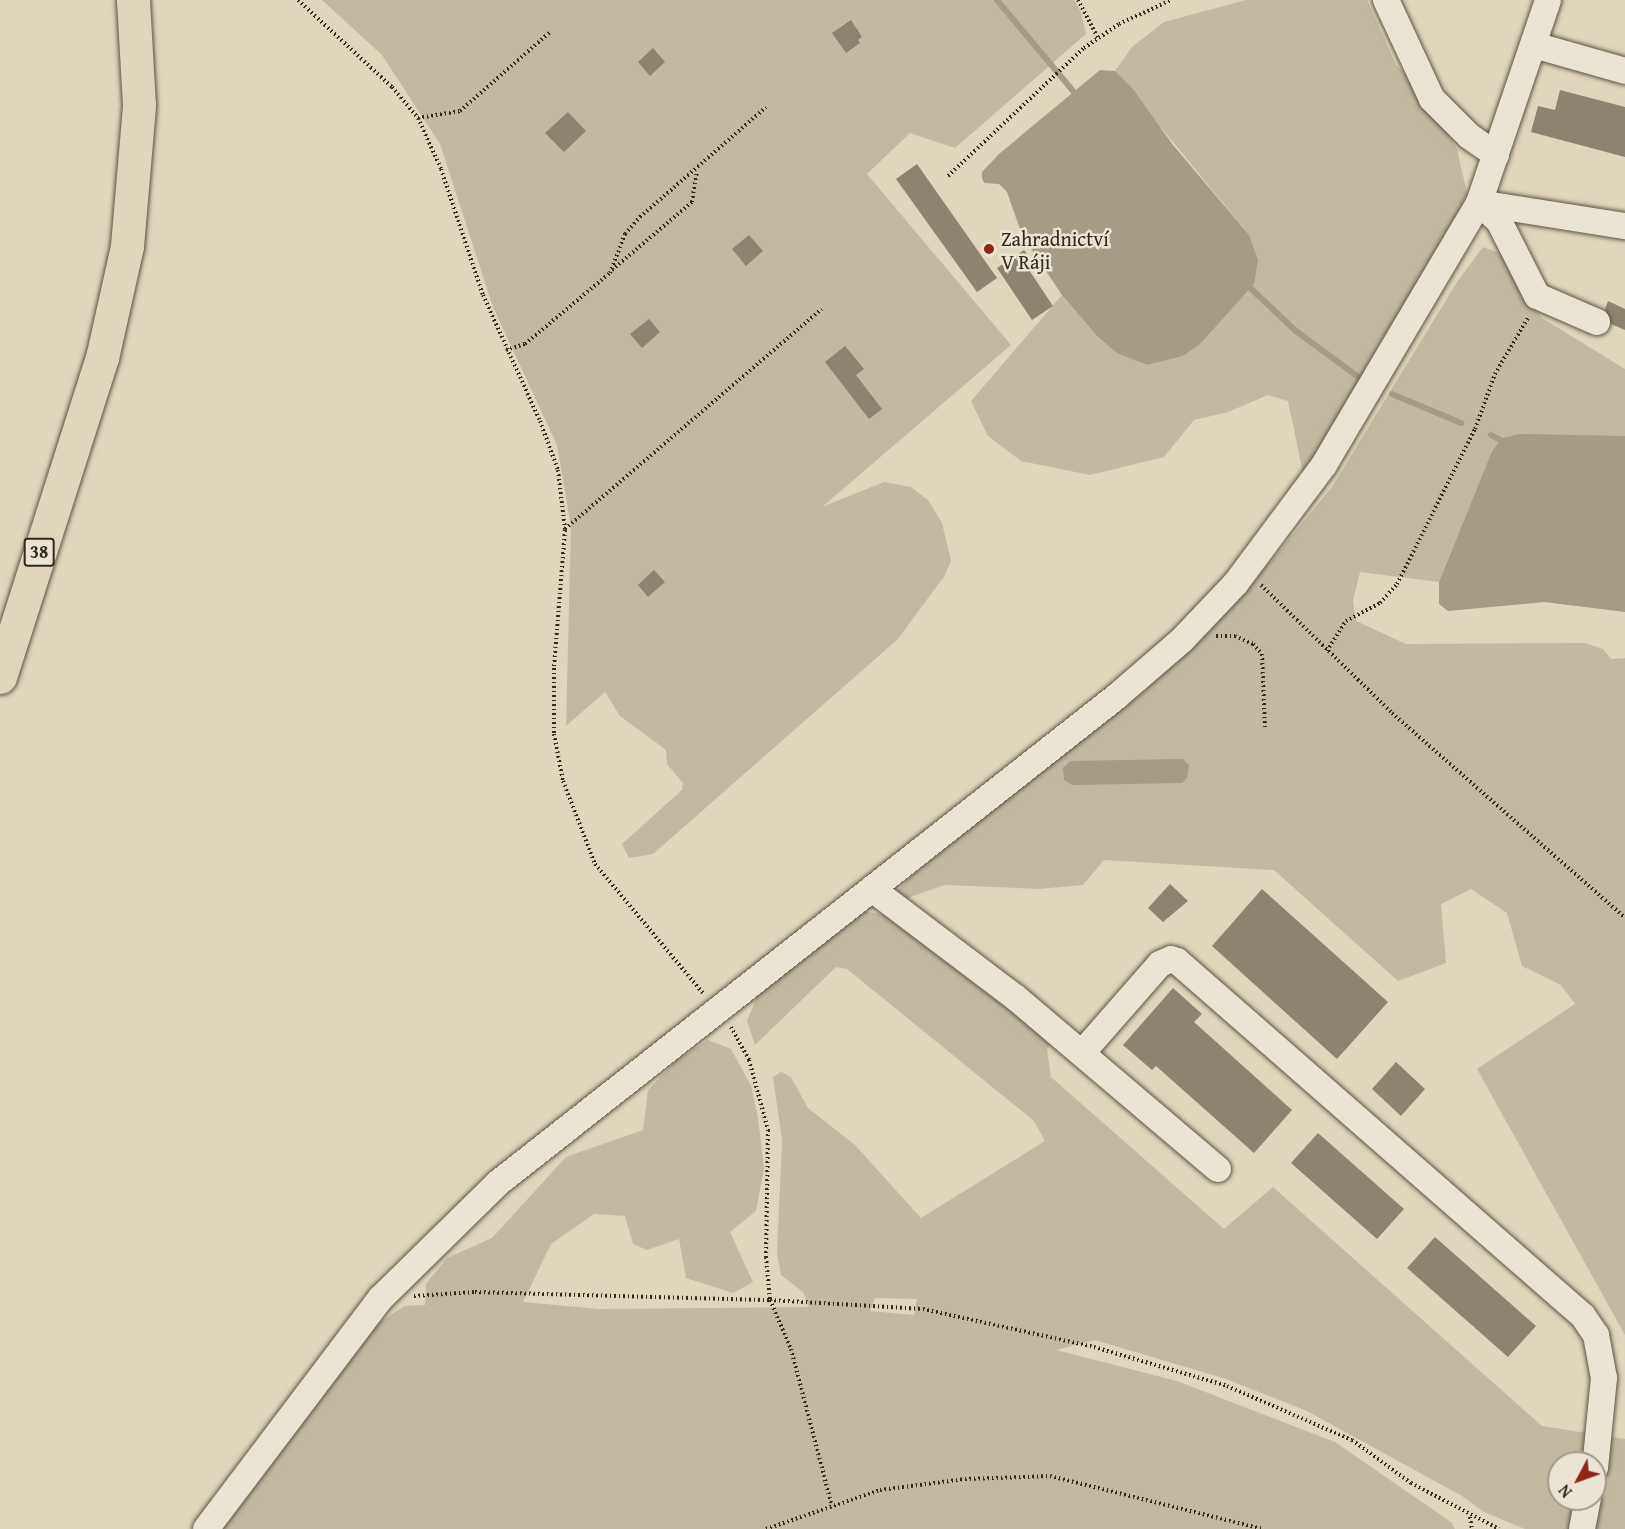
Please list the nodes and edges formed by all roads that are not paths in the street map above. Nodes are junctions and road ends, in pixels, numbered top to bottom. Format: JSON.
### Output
{"nodes":[{"id":1,"x":134,"y":0,"type":"edge"},
{"id":2,"x":1386,"y":0,"type":"edge"},
{"id":3,"x":1548,"y":0,"type":"edge"},
{"id":4,"x":1534,"y":45,"type":"junction"},
{"id":5,"x":1625,"y":71,"type":"edge"},
{"id":6,"x":1496,"y":155,"type":"junction"},
{"id":7,"x":1479,"y":202,"type":"junction"},
{"id":8,"x":1625,"y":226,"type":"edge"},
{"id":9,"x":1597,"y":322,"type":"dead end"},
{"id":10,"x":0,"y":677,"type":"edge"},
{"id":11,"x":872,"y":889,"type":"junction"},
{"id":12,"x":1082,"y":1053,"type":"junction"},
{"id":13,"x":1218,"y":1169,"type":"dead end"},
{"id":14,"x":1597,"y":1451,"type":"edge"},
{"id":15,"x":1586,"y":1511,"type":"edge"},
{"id":16,"x":206,"y":1529,"type":"edge"},
{"id":17,"x":1582,"y":1529,"type":"edge"}],
"edges":[{"from":1,"to":10,"type":"main road","number":"38"},
{"from":2,"to":6,"type":"street"},
{"from":3,"to":4,"type":"street"},
{"from":4,"to":5,"type":"street"},
{"from":4,"to":6,"type":"street"},
{"from":6,"to":7,"type":"street"},
{"from":7,"to":8,"type":"street"},
{"from":7,"to":9,"type":"street"},
{"from":7,"to":11,"type":"street"},
{"from":11,"to":12,"type":"street"},
{"from":11,"to":16,"type":"street"},
{"from":12,"to":13,"type":"street"},
{"from":12,"to":14,"type":"street"},
{"from":15,"to":17,"type":"street"}]}
